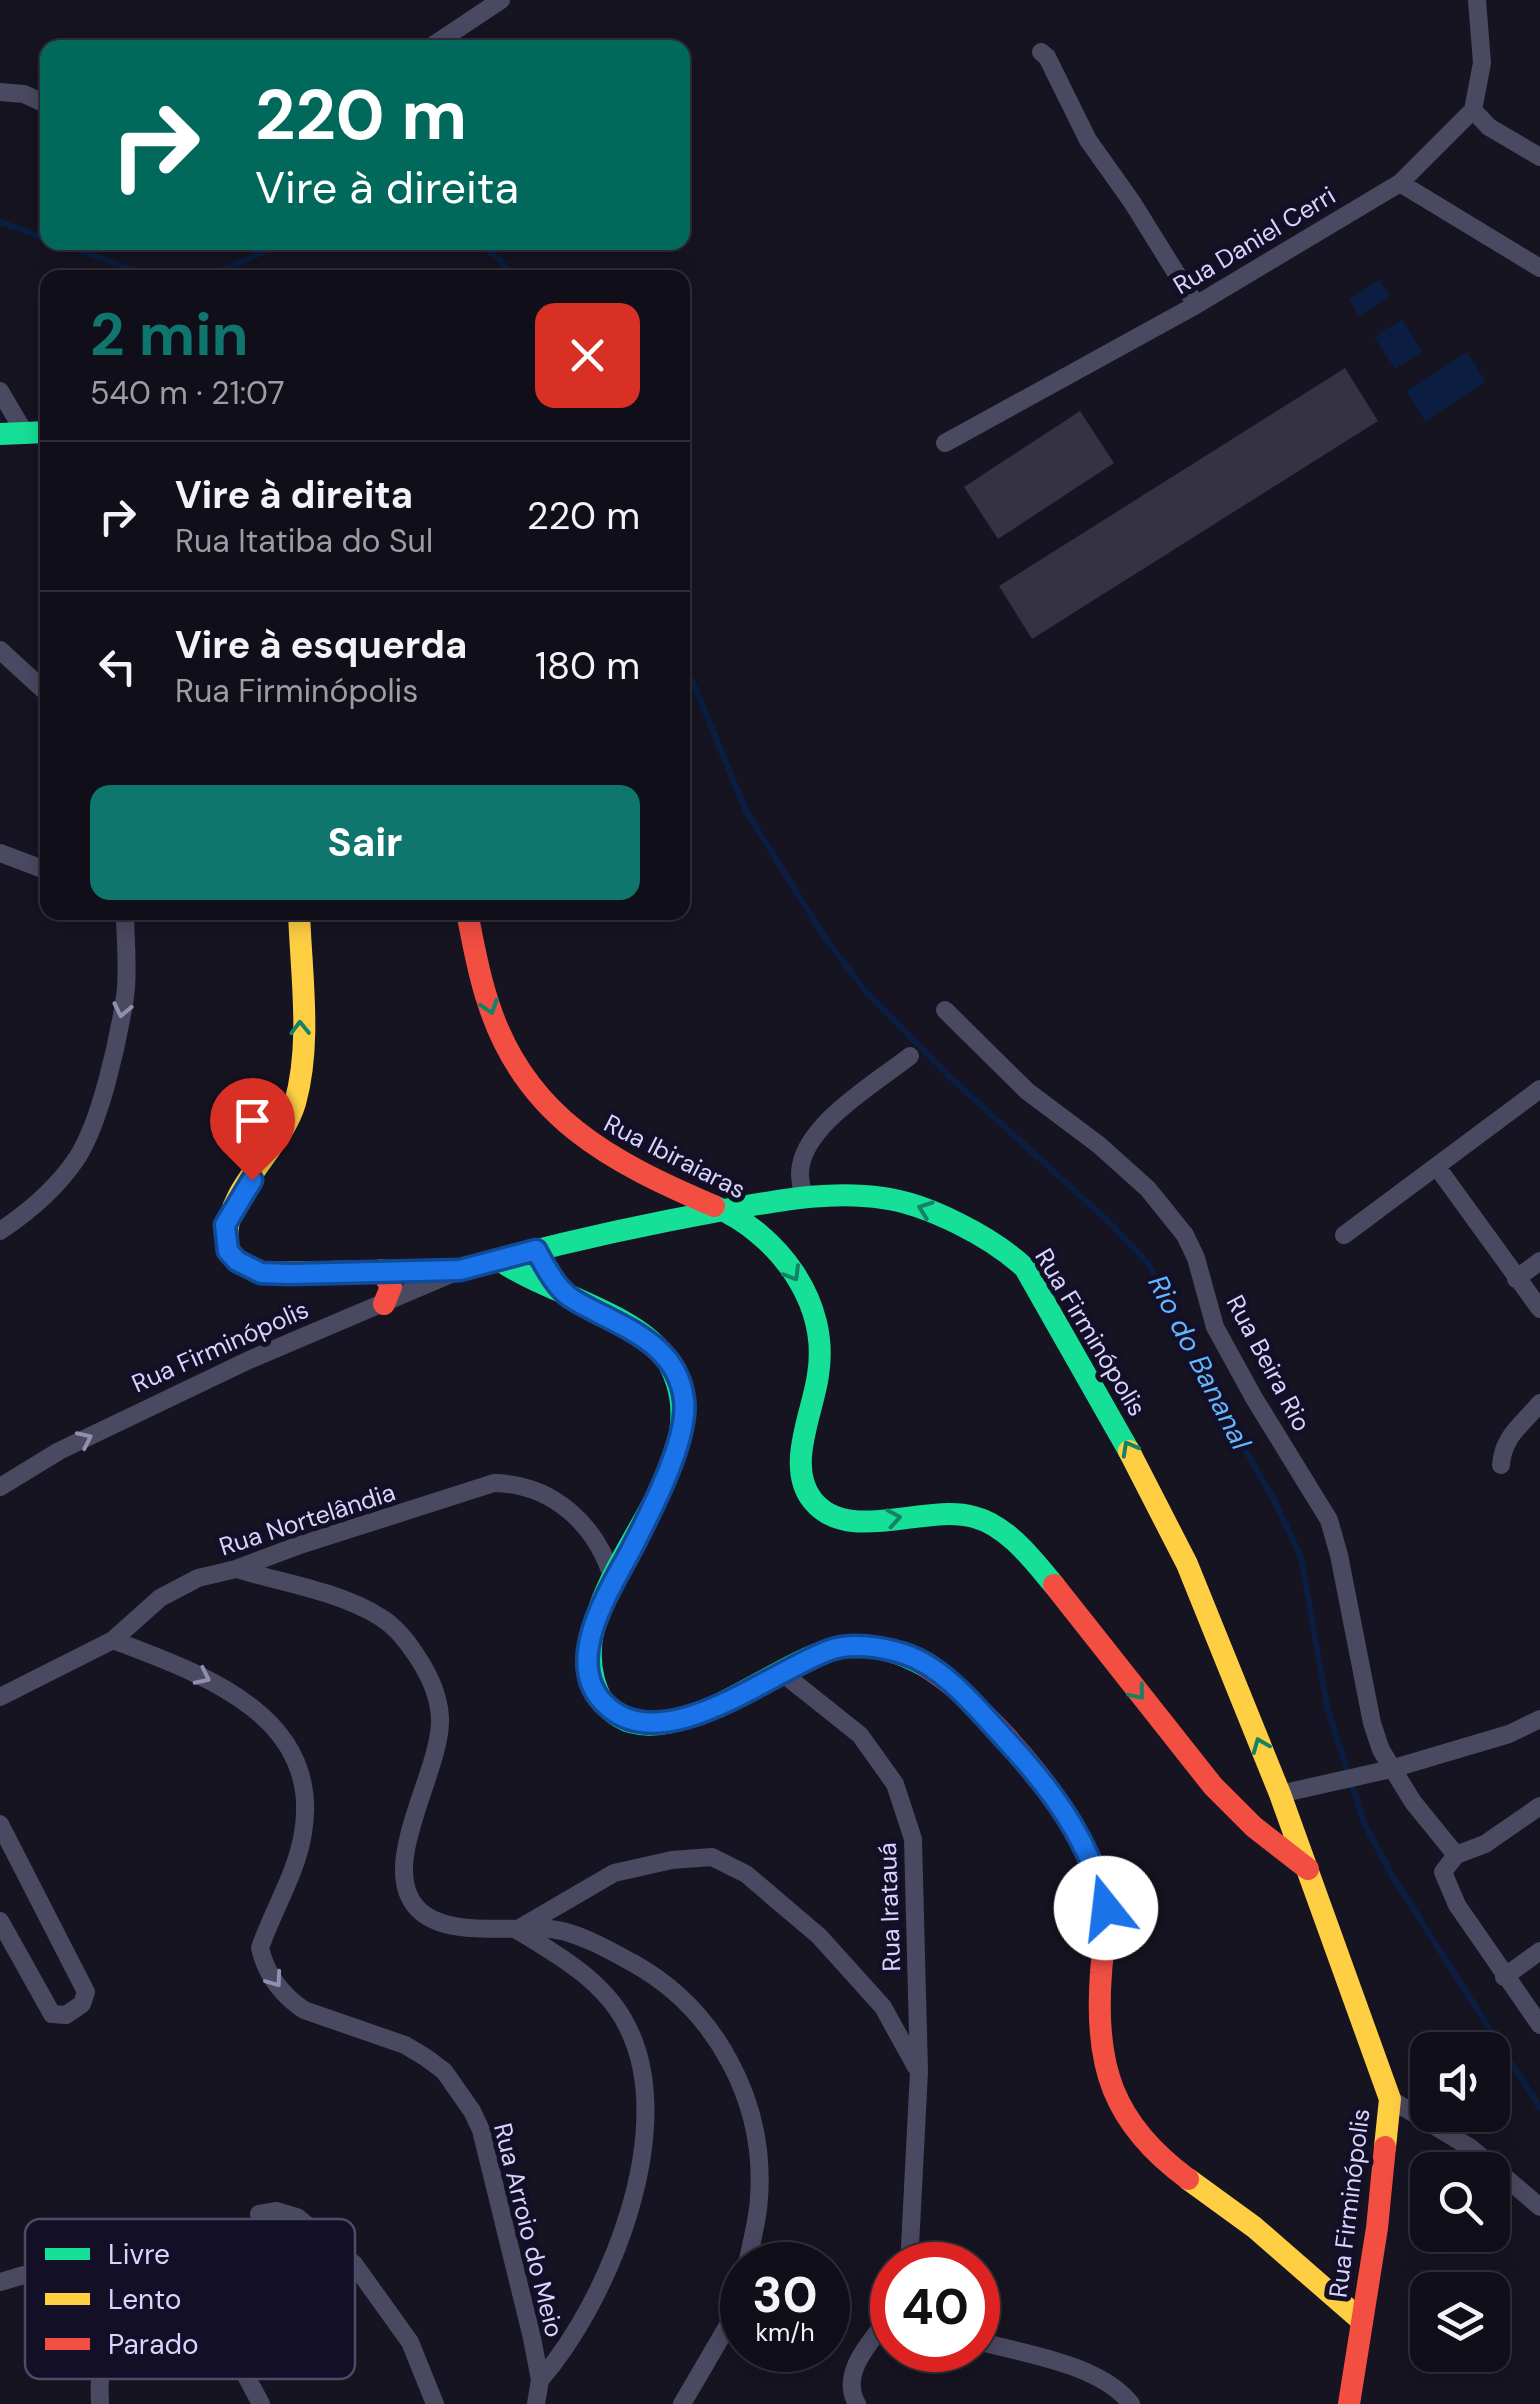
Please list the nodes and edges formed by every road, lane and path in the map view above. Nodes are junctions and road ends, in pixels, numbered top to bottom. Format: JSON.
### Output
{"nodes":[{"id":1,"x":501,"y":0,"type":"edge"},
{"id":2,"x":1477,"y":0,"type":"edge"},
{"id":3,"x":441,"y":40,"type":"edge"},
{"id":4,"x":1040,"y":52,"type":"dead end"},
{"id":5,"x":0,"y":92,"type":"edge"},
{"id":6,"x":40,"y":101,"type":"edge"},
{"id":7,"x":1473,"y":110,"type":"junction"},
{"id":8,"x":1540,"y":158,"type":"edge"},
{"id":9,"x":1400,"y":183,"type":"junction"},
{"id":10,"x":1540,"y":268,"type":"edge"},
{"id":11,"x":1196,"y":305,"type":"junction"},
{"id":12,"x":0,"y":390,"type":"edge"},
{"id":13,"x":0,"y":434,"type":"edge"},
{"id":14,"x":37,"y":434,"type":"edge"},
{"id":15,"x":946,"y":443,"type":"dead end"},
{"id":16,"x":0,"y":650,"type":"edge"},
{"id":17,"x":40,"y":687,"type":"edge"},
{"id":18,"x":0,"y":853,"type":"edge"},
{"id":19,"x":40,"y":868,"type":"edge"},
{"id":20,"x":126,"y":920,"type":"edge"},
{"id":21,"x":299,"y":920,"type":"edge"},
{"id":22,"x":469,"y":920,"type":"edge"},
{"id":23,"x":946,"y":1010,"type":"dead end"},
{"id":24,"x":910,"y":1056,"type":"dead end"},
{"id":25,"x":1540,"y":1090,"type":"edge"},
{"id":26,"x":1437,"y":1167,"type":"junction"},
{"id":27,"x":803,"y":1196,"type":"junction"},
{"id":28,"x":724,"y":1209,"type":"junction"},
{"id":29,"x":0,"y":1231,"type":"edge"},
{"id":30,"x":1344,"y":1235,"type":"dead end"},
{"id":31,"x":536,"y":1250,"type":"junction"},
{"id":32,"x":499,"y":1260,"type":"junction"},
{"id":33,"x":1540,"y":1260,"type":"edge"},
{"id":34,"x":381,"y":1270,"type":"junction"},
{"id":35,"x":460,"y":1270,"type":"junction"},
{"id":36,"x":1516,"y":1279,"type":"junction"},
{"id":37,"x":568,"y":1297,"type":"junction"},
{"id":38,"x":384,"y":1304,"type":"junction"},
{"id":39,"x":1540,"y":1309,"type":"edge"},
{"id":40,"x":1540,"y":1403,"type":"edge"},
{"id":41,"x":1501,"y":1465,"type":"dead end"},
{"id":42,"x":0,"y":1486,"type":"edge"},
{"id":43,"x":236,"y":1569,"type":"junction"},
{"id":44,"x":613,"y":1580,"type":"junction"},
{"id":45,"x":113,"y":1640,"type":"junction"},
{"id":46,"x":781,"y":1672,"type":"junction"},
{"id":47,"x":0,"y":1697,"type":"edge"},
{"id":48,"x":1540,"y":1719,"type":"edge"},
{"id":49,"x":1391,"y":1770,"type":"junction"},
{"id":50,"x":1289,"y":1792,"type":"junction"},
{"id":51,"x":1540,"y":1806,"type":"edge"},
{"id":52,"x":1242,"y":1814,"type":"junction"},
{"id":53,"x":0,"y":1824,"type":"edge"},
{"id":54,"x":1293,"y":1829,"type":"junction"},
{"id":55,"x":1270,"y":1839,"type":"junction"},
{"id":56,"x":1456,"y":1855,"type":"junction"},
{"id":57,"x":1308,"y":1869,"type":"junction"},
{"id":58,"x":0,"y":1921,"type":"edge"},
{"id":59,"x":516,"y":1930,"type":"junction"},
{"id":60,"x":1540,"y":1951,"type":"edge"},
{"id":61,"x":1504,"y":1976,"type":"junction"},
{"id":62,"x":1540,"y":2025,"type":"edge"},
{"id":63,"x":919,"y":2072,"type":"junction"},
{"id":64,"x":1390,"y":2099,"type":"junction"},
{"id":65,"x":1540,"y":2207,"type":"edge"},
{"id":66,"x":260,"y":2219,"type":"edge"},
{"id":67,"x":299,"y":2219,"type":"edge"},
{"id":68,"x":751,"y":2242,"type":"edge"},
{"id":69,"x":910,"y":2242,"type":"edge"},
{"id":70,"x":355,"y":2265,"type":"edge"},
{"id":71,"x":25,"y":2274,"type":"edge"},
{"id":72,"x":0,"y":2282,"type":"edge"},
{"id":73,"x":1362,"y":2321,"type":"junction"},
{"id":74,"x":720,"y":2339,"type":"edge"},
{"id":75,"x":870,"y":2342,"type":"edge"},
{"id":76,"x":1000,"y":2347,"type":"edge"},
{"id":77,"x":249,"y":2379,"type":"edge"},
{"id":78,"x":540,"y":2380,"type":"junction"},
{"id":79,"x":262,"y":2404,"type":"edge"},
{"id":80,"x":435,"y":2404,"type":"edge"},
{"id":81,"x":536,"y":2404,"type":"edge"},
{"id":82,"x":682,"y":2404,"type":"edge"},
{"id":83,"x":857,"y":2404,"type":"edge"},
{"id":84,"x":1132,"y":2404,"type":"edge"},
{"id":85,"x":1349,"y":2404,"type":"edge"}],
"edges":[{"from":1,"to":3,"type":"street"},
{"from":2,"to":7,"type":"street"},
{"from":4,"to":11,"type":"street"},
{"from":5,"to":6,"type":"street"},
{"from":7,"to":8,"type":"street"},
{"from":7,"to":9,"type":"street","name":"Rua Daniel Cerri"},
{"from":9,"to":10,"type":"street"},
{"from":9,"to":11,"type":"street","name":"Rua Daniel Cerri"},
{"from":11,"to":15,"type":"street","name":"Rua Daniel Cerri"},
{"from":12,"to":14,"type":"street"},
{"from":13,"to":14,"type":"main road"},
{"from":16,"to":17,"type":"street"},
{"from":18,"to":19,"type":"street"},
{"from":20,"to":29,"type":"street","one_way":true},
{"from":34,"to":21,"type":"main road","one_way":true},
{"from":22,"to":28,"type":"main road","name":"Rua Ibiraiaras","one_way":true},
{"from":23,"to":49,"type":"street","name":"Rua Beira Rio"},
{"from":24,"to":27,"type":"street"},
{"from":25,"to":26,"type":"street"},
{"from":26,"to":30,"type":"street"},
{"from":26,"to":36,"type":"street"},
{"from":27,"to":28,"type":"main road","name":"Rua Firminópolis"},
{"from":50,"to":27,"type":"main road","name":"Rua Firminópolis","one_way":true},
{"from":28,"to":31,"type":"main road","name":"Rua Firminópolis"},
{"from":28,"to":52,"type":"main road","name":"Rua Ibiraiaras","one_way":true},
{"from":31,"to":32,"type":"main road","name":"Rua Firminópolis"},
{"from":31,"to":37,"type":"main road"},
{"from":32,"to":35,"type":"main road","name":"Rua Firminópolis"},
{"from":32,"to":37,"type":"main road"},
{"from":33,"to":36,"type":"street"},
{"from":34,"to":35,"type":"main road"},
{"from":34,"to":38,"type":"main road"},
{"from":35,"to":38,"type":"street","name":"Rua Firminópolis"},
{"from":36,"to":39,"type":"street"},
{"from":37,"to":44,"type":"main road"},
{"from":42,"to":38,"type":"street","name":"Rua Firminópolis","one_way":true},
{"from":40,"to":41,"type":"street"},
{"from":43,"to":44,"type":"street","name":"Rua Nortelândia"},
{"from":43,"to":45,"type":"street","name":"Rua Nortelândia"},
{"from":43,"to":59,"type":"street"},
{"from":44,"to":46,"type":"main road"},
{"from":45,"to":47,"type":"street","name":"Rua Nortelândia"},
{"from":45,"to":78,"type":"street","name":"Rua Arroio do Meio","one_way":true},
{"from":46,"to":63,"type":"street","name":"Rua Iratauá"},
{"from":46,"to":73,"type":"main road"},
{"from":48,"to":49,"type":"street"},
{"from":49,"to":50,"type":"street"},
{"from":49,"to":56,"type":"street","name":"Rua Beira Rio"},
{"from":50,"to":52,"type":"main road"},
{"from":50,"to":54,"type":"main road","name":"Rua Firminópolis"},
{"from":51,"to":56,"type":"street"},
{"from":52,"to":55,"type":"main road","name":"Rua Ibiraiaras"},
{"from":53,"to":58,"type":"street"},
{"from":54,"to":55,"type":"main road"},
{"from":54,"to":57,"type":"main road","name":"Rua Firminópolis"},
{"from":55,"to":57,"type":"main road","name":"Rua Ibiraiaras"},
{"from":56,"to":61,"type":"street"},
{"from":57,"to":64,"type":"main road","name":"Rua Firminópolis"},
{"from":59,"to":63,"type":"street"},
{"from":59,"to":68,"type":"street"},
{"from":59,"to":78,"type":"street"},
{"from":60,"to":61,"type":"street"},
{"from":61,"to":62,"type":"street"},
{"from":63,"to":69,"type":"street","name":"Rua Iratauá"},
{"from":64,"to":65,"type":"street"},
{"from":64,"to":73,"type":"main road","name":"Rua Firminópolis"},
{"from":66,"to":67,"type":"street"},
{"from":70,"to":80,"type":"street"},
{"from":71,"to":72,"type":"street"},
{"from":73,"to":85,"type":"main road","name":"Rua Firminópolis"},
{"from":74,"to":82,"type":"street"},
{"from":75,"to":83,"type":"street"},
{"from":76,"to":84,"type":"street"},
{"from":77,"to":79,"type":"street"},
{"from":78,"to":81,"type":"street","name":"Rua Arroio do Meio"}]}
